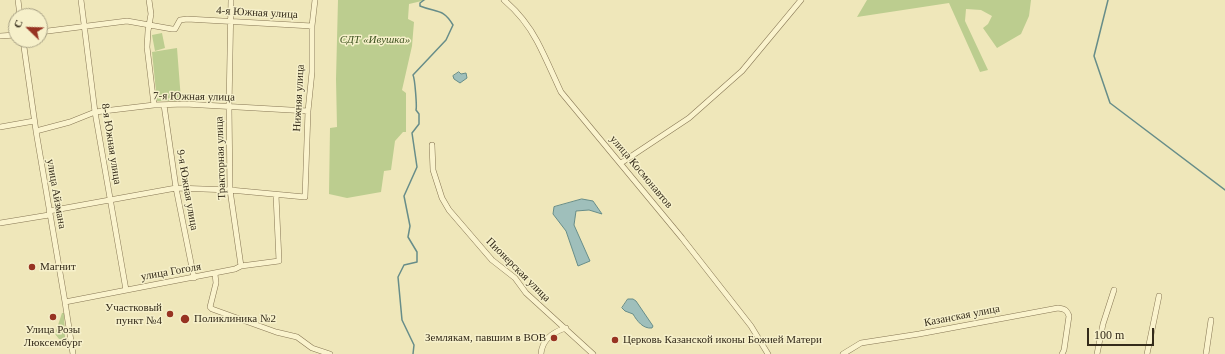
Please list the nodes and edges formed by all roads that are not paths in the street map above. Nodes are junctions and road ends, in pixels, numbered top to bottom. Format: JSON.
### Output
{"nodes":[{"id":1,"x":81,"y":0,"type":"edge"},
{"id":2,"x":149,"y":0,"type":"edge"},
{"id":3,"x":231,"y":0,"type":"edge"},
{"id":4,"x":315,"y":0,"type":"edge"},
{"id":5,"x":504,"y":0,"type":"edge"},
{"id":6,"x":801,"y":0,"type":"edge"},
{"id":7,"x":231,"y":22,"type":"junction"},
{"id":8,"x":149,"y":25,"type":"junction"},
{"id":9,"x":312,"y":26,"type":"junction"},
{"id":10,"x":84,"y":27,"type":"junction"},
{"id":11,"x":48,"y":31,"type":"edge"},
{"id":12,"x":24,"y":48,"type":"edge"},
{"id":13,"x":154,"y":105,"type":"junction"},
{"id":14,"x":164,"y":105,"type":"junction"},
{"id":15,"x":229,"y":106,"type":"junction"},
{"id":16,"x":94,"y":112,"type":"junction"},
{"id":17,"x":308,"y":112,"type":"junction"},
{"id":18,"x":34,"y":121,"type":"junction"},
{"id":19,"x":0,"y":127,"type":"edge"},
{"id":20,"x":36,"y":131,"type":"junction"},
{"id":21,"x":432,"y":145,"type":"dead end"},
{"id":22,"x":621,"y":162,"type":"junction"},
{"id":23,"x":176,"y":188,"type":"junction"},
{"id":24,"x":230,"y":190,"type":"junction"},
{"id":25,"x":276,"y":195,"type":"junction"},
{"id":26,"x":110,"y":199,"type":"junction"},
{"id":27,"x":49,"y":213,"type":"junction"},
{"id":28,"x":0,"y":223,"type":"edge"},
{"id":29,"x":241,"y":266,"type":"junction"},
{"id":30,"x":215,"y":274,"type":"junction"},
{"id":31,"x":194,"y":278,"type":"junction"},
{"id":32,"x":126,"y":290,"type":"junction"},
{"id":33,"x":1114,"y":290,"type":"dead end"},
{"id":34,"x":1159,"y":296,"type":"dead end"},
{"id":35,"x":65,"y":302,"type":"junction"},
{"id":36,"x":1211,"y":320,"type":"dead end"},
{"id":37,"x":566,"y":328,"type":"junction"},
{"id":38,"x":851,"y":348,"type":"junction"},
{"id":39,"x":73,"y":352,"type":"edge"},
{"id":40,"x":330,"y":354,"type":"edge"},
{"id":41,"x":541,"y":354,"type":"edge"},
{"id":42,"x":593,"y":354,"type":"edge"},
{"id":43,"x":768,"y":354,"type":"edge"},
{"id":44,"x":844,"y":354,"type":"edge"},
{"id":45,"x":855,"y":354,"type":"edge"},
{"id":46,"x":1062,"y":354,"type":"edge"},
{"id":47,"x":1096,"y":354,"type":"edge"},
{"id":48,"x":1148,"y":354,"type":"edge"},
{"id":49,"x":1206,"y":354,"type":"edge"}],
"edges":[{"from":1,"to":10,"type":"street","name":"8-я Южная улица"},
{"from":2,"to":8,"type":"street"},
{"from":3,"to":7,"type":"street","name":"Тракторная улица"},
{"from":4,"to":9,"type":"street","name":"Нижняя улица"},
{"from":5,"to":22,"type":"street","name":"улица Космонавтов"},
{"from":6,"to":22,"type":"street"},
{"from":7,"to":8,"type":"street","name":"4-я Южная улица"},
{"from":7,"to":9,"type":"street","name":"4-я Южная улица"},
{"from":7,"to":15,"type":"street","name":"Тракторная улица"},
{"from":8,"to":10,"type":"street","name":"4-я Южная улица"},
{"from":8,"to":13,"type":"street"},
{"from":9,"to":17,"type":"street","name":"Нижняя улица"},
{"from":10,"to":11,"type":"street","name":"4-я Южная улица"},
{"from":10,"to":16,"type":"street","name":"8-я Южная улица"},
{"from":12,"to":18,"type":"street","name":"улица Айзмана"},
{"from":13,"to":14,"type":"street","name":"7-я Южная улица"},
{"from":13,"to":16,"type":"street","name":"7-я Южная улица"},
{"from":14,"to":15,"type":"street","name":"7-я Южная улица"},
{"from":14,"to":23,"type":"street","name":"9-я Южная улица"},
{"from":15,"to":17,"type":"street","name":"7-я Южная улица"},
{"from":15,"to":24,"type":"street","name":"Тракторная улица"},
{"from":16,"to":20,"type":"street","name":"7-я Южная улица"},
{"from":16,"to":26,"type":"street","name":"8-я Южная улица"},
{"from":17,"to":25,"type":"street","name":"Нижняя улица"},
{"from":18,"to":19,"type":"street"},
{"from":18,"to":20,"type":"street","name":"улица Айзмана"},
{"from":20,"to":27,"type":"street","name":"улица Айзмана"},
{"from":21,"to":37,"type":"street","name":"Пионерская улица"},
{"from":22,"to":43,"type":"street","name":"улица Космонавтов"},
{"from":23,"to":24,"type":"street"},
{"from":23,"to":26,"type":"street"},
{"from":23,"to":31,"type":"street","name":"9-я Южная улица"},
{"from":24,"to":25,"type":"street"},
{"from":24,"to":29,"type":"street","name":"Тракторная улица"},
{"from":25,"to":29,"type":"street","name":"улица Гоголя"},
{"from":26,"to":27,"type":"street"},
{"from":26,"to":32,"type":"street","name":"8-я Южная улица"},
{"from":27,"to":28,"type":"street"},
{"from":27,"to":35,"type":"street","name":"улица Айзмана"},
{"from":29,"to":30,"type":"street","name":"улица Гоголя"},
{"from":30,"to":31,"type":"street","name":"улица Гоголя"},
{"from":30,"to":40,"type":"street"},
{"from":31,"to":32,"type":"street","name":"улица Гоголя"},
{"from":32,"to":35,"type":"street","name":"улица Гоголя"},
{"from":33,"to":47,"type":"street"},
{"from":34,"to":48,"type":"street"},
{"from":35,"to":39,"type":"street","name":"улица Айзмана"},
{"from":36,"to":49,"type":"street"},
{"from":37,"to":41,"type":"street"},
{"from":37,"to":42,"type":"street","name":"Пионерская улица"},
{"from":38,"to":44,"type":"street","name":"Казанская улица"},
{"from":38,"to":45,"type":"street"},
{"from":38,"to":46,"type":"street","name":"Казанская улица"}]}
